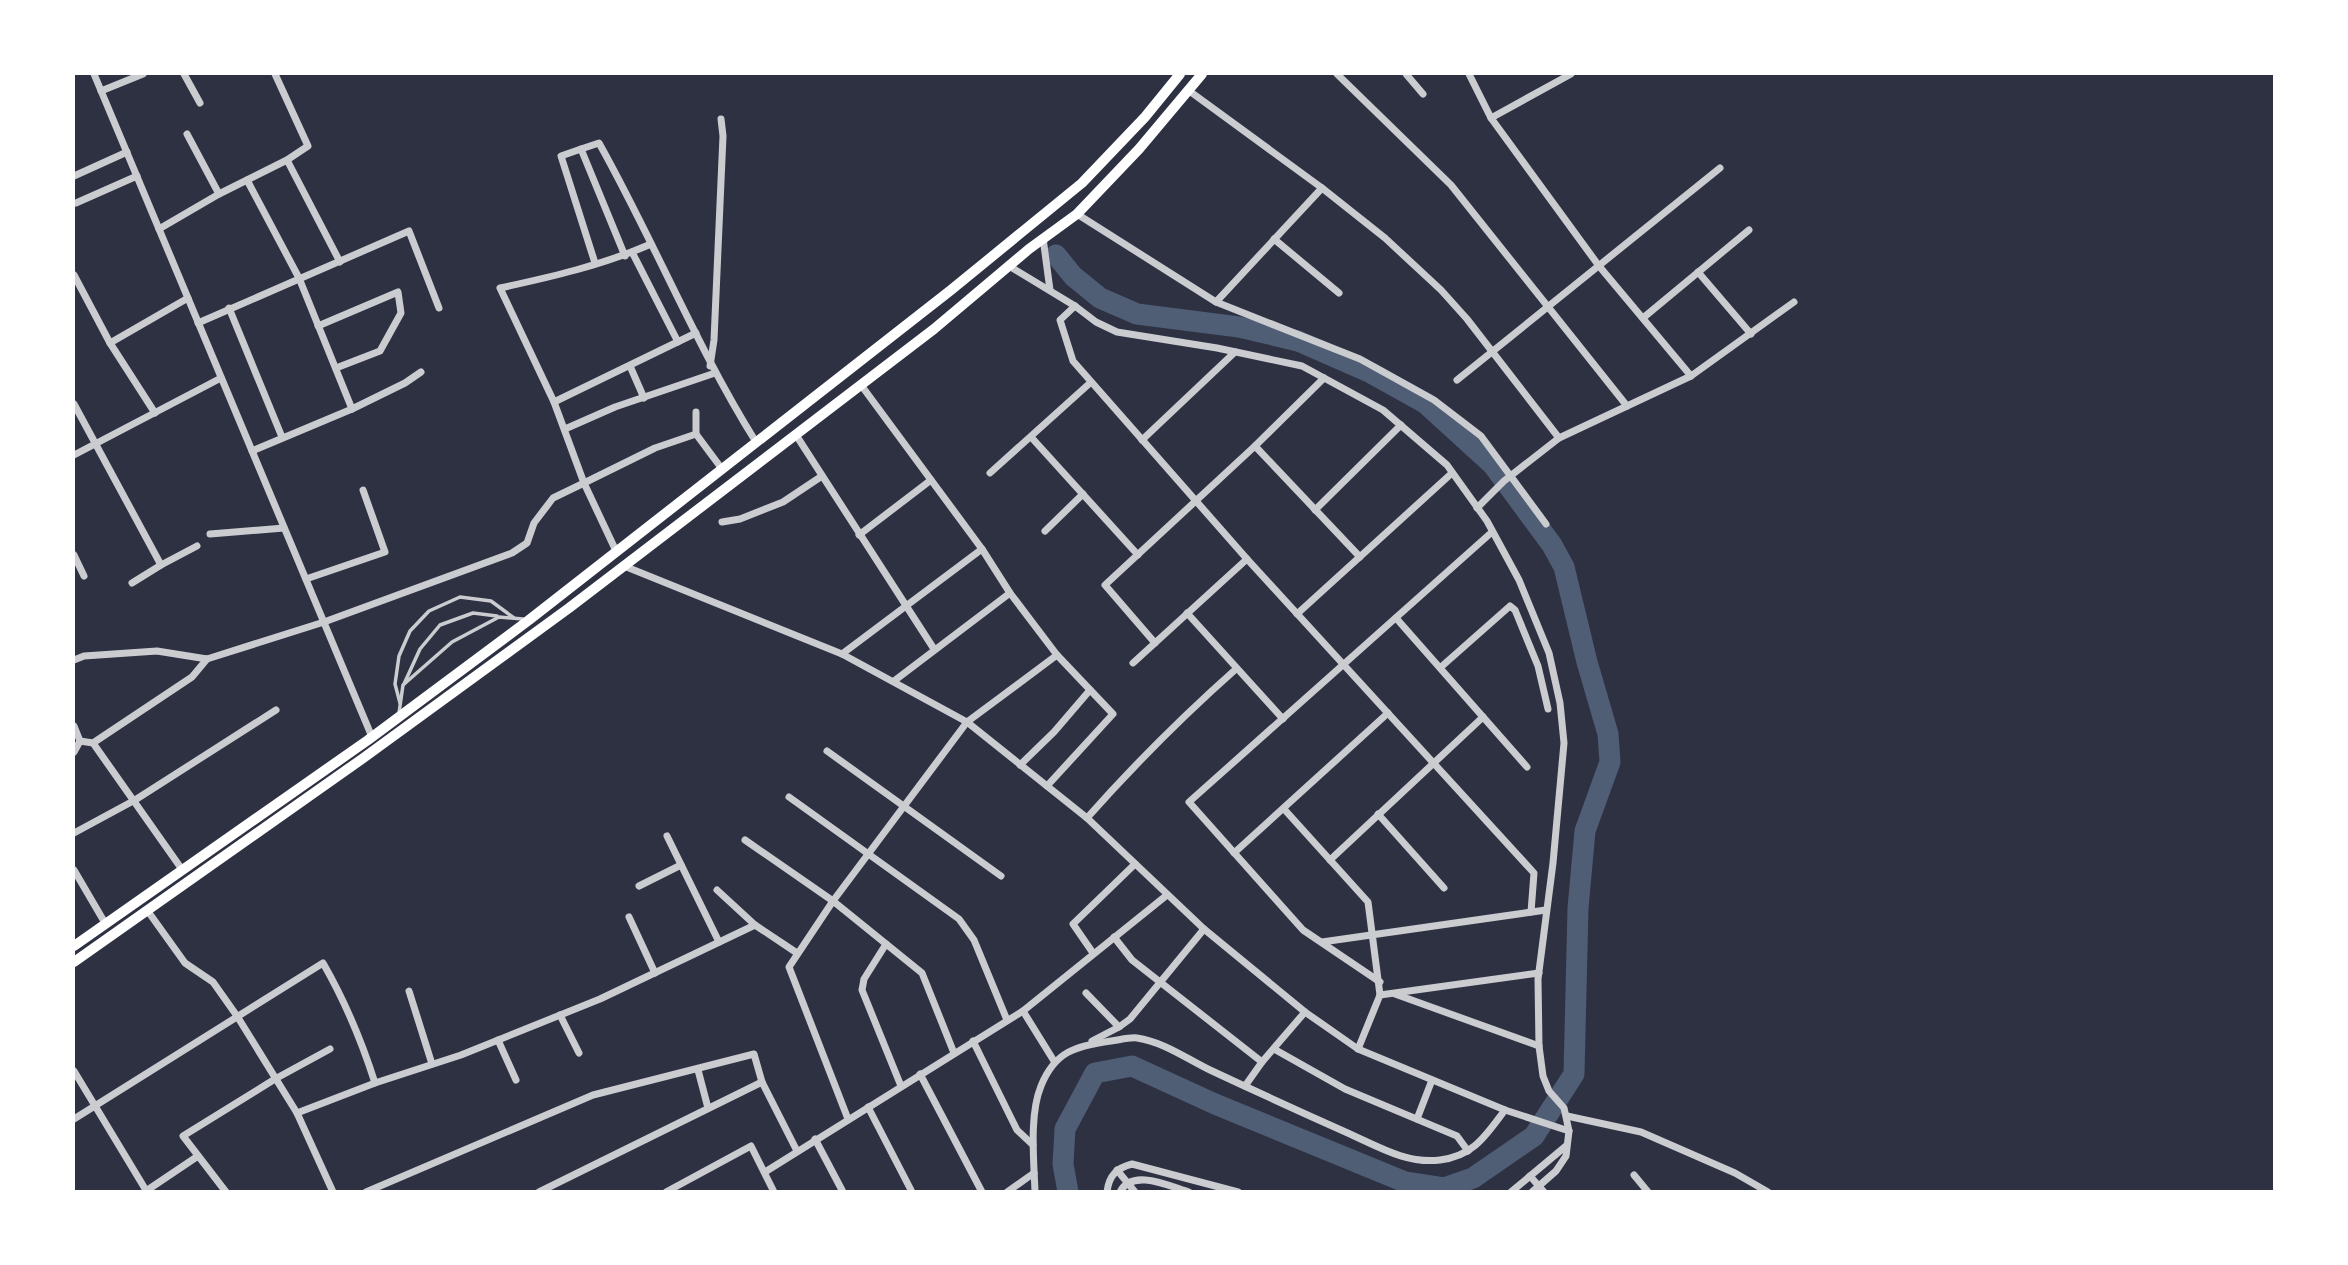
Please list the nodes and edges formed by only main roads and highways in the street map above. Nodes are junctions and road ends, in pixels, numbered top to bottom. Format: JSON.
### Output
{"nodes":[{"id":1,"x":1180,"y":74,"type":"edge"},
{"id":2,"x":1202,"y":74,"type":"edge"},
{"id":3,"x":239,"y":828,"type":"junction"},
{"id":4,"x":247,"y":840,"type":"junction"},
{"id":5,"x":74,"y":946,"type":"edge"},
{"id":6,"x":74,"y":962,"type":"edge"}],
"edges":[{"from":1,"to":3,"type":"highway"},
{"from":2,"to":4,"type":"highway"},
{"from":3,"to":4,"type":"highway"},
{"from":3,"to":5,"type":"highway"},
{"from":4,"to":6,"type":"highway"}]}
